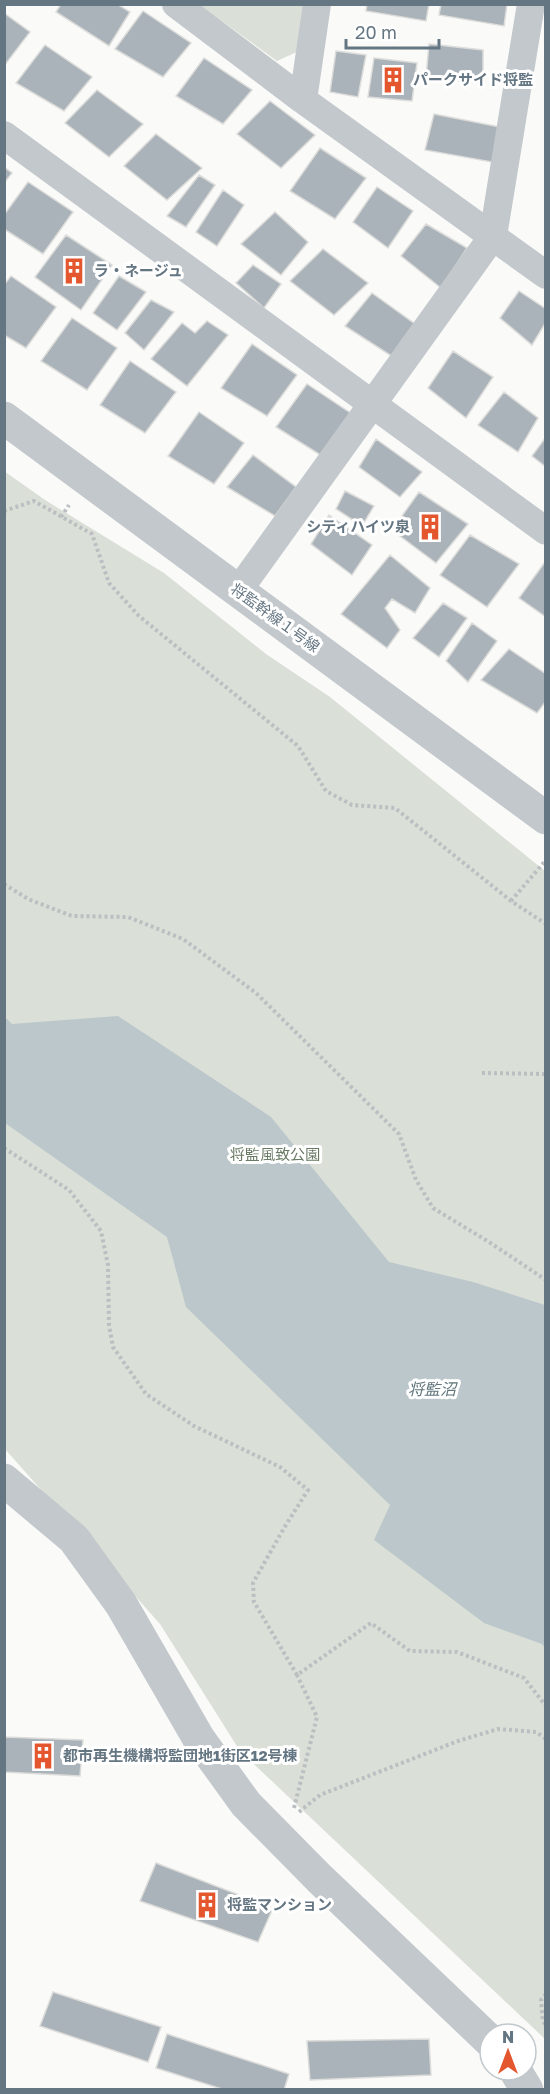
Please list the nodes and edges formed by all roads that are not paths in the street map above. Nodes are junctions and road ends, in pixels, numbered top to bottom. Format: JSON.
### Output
{"nodes":[{"id":1,"x":176,"y":4,"type":"edge"},
{"id":2,"x":316,"y":4,"type":"edge"},
{"id":3,"x":531,"y":4,"type":"edge"},
{"id":4,"x":303,"y":100,"type":"junction"},
{"id":5,"x":4,"y":135,"type":"edge"},
{"id":6,"x":493,"y":236,"type":"junction"},
{"id":7,"x":546,"y":275,"type":"edge"},
{"id":8,"x":372,"y":404,"type":"junction"},
{"id":9,"x":4,"y":417,"type":"edge"},
{"id":10,"x":546,"y":531,"type":"edge"},
{"id":11,"x":238,"y":591,"type":"junction"},
{"id":12,"x":546,"y":818,"type":"edge"},
{"id":13,"x":4,"y":1480,"type":"edge"},
{"id":14,"x":478,"y":2030,"type":"edge"}],
"edges":[{"from":1,"to":4,"type":"street"},
{"from":2,"to":4,"type":"street"},
{"from":3,"to":6,"type":"street"},
{"from":4,"to":6,"type":"street"},
{"from":5,"to":8,"type":"street"},
{"from":6,"to":7,"type":"street"},
{"from":6,"to":8,"type":"street"},
{"from":8,"to":10,"type":"street"},
{"from":8,"to":11,"type":"street"},
{"from":9,"to":11,"type":"street","name":"将監幹線１号線"},
{"from":11,"to":12,"type":"street","name":"将監幹線１号線"},
{"from":13,"to":14,"type":"street"}]}
